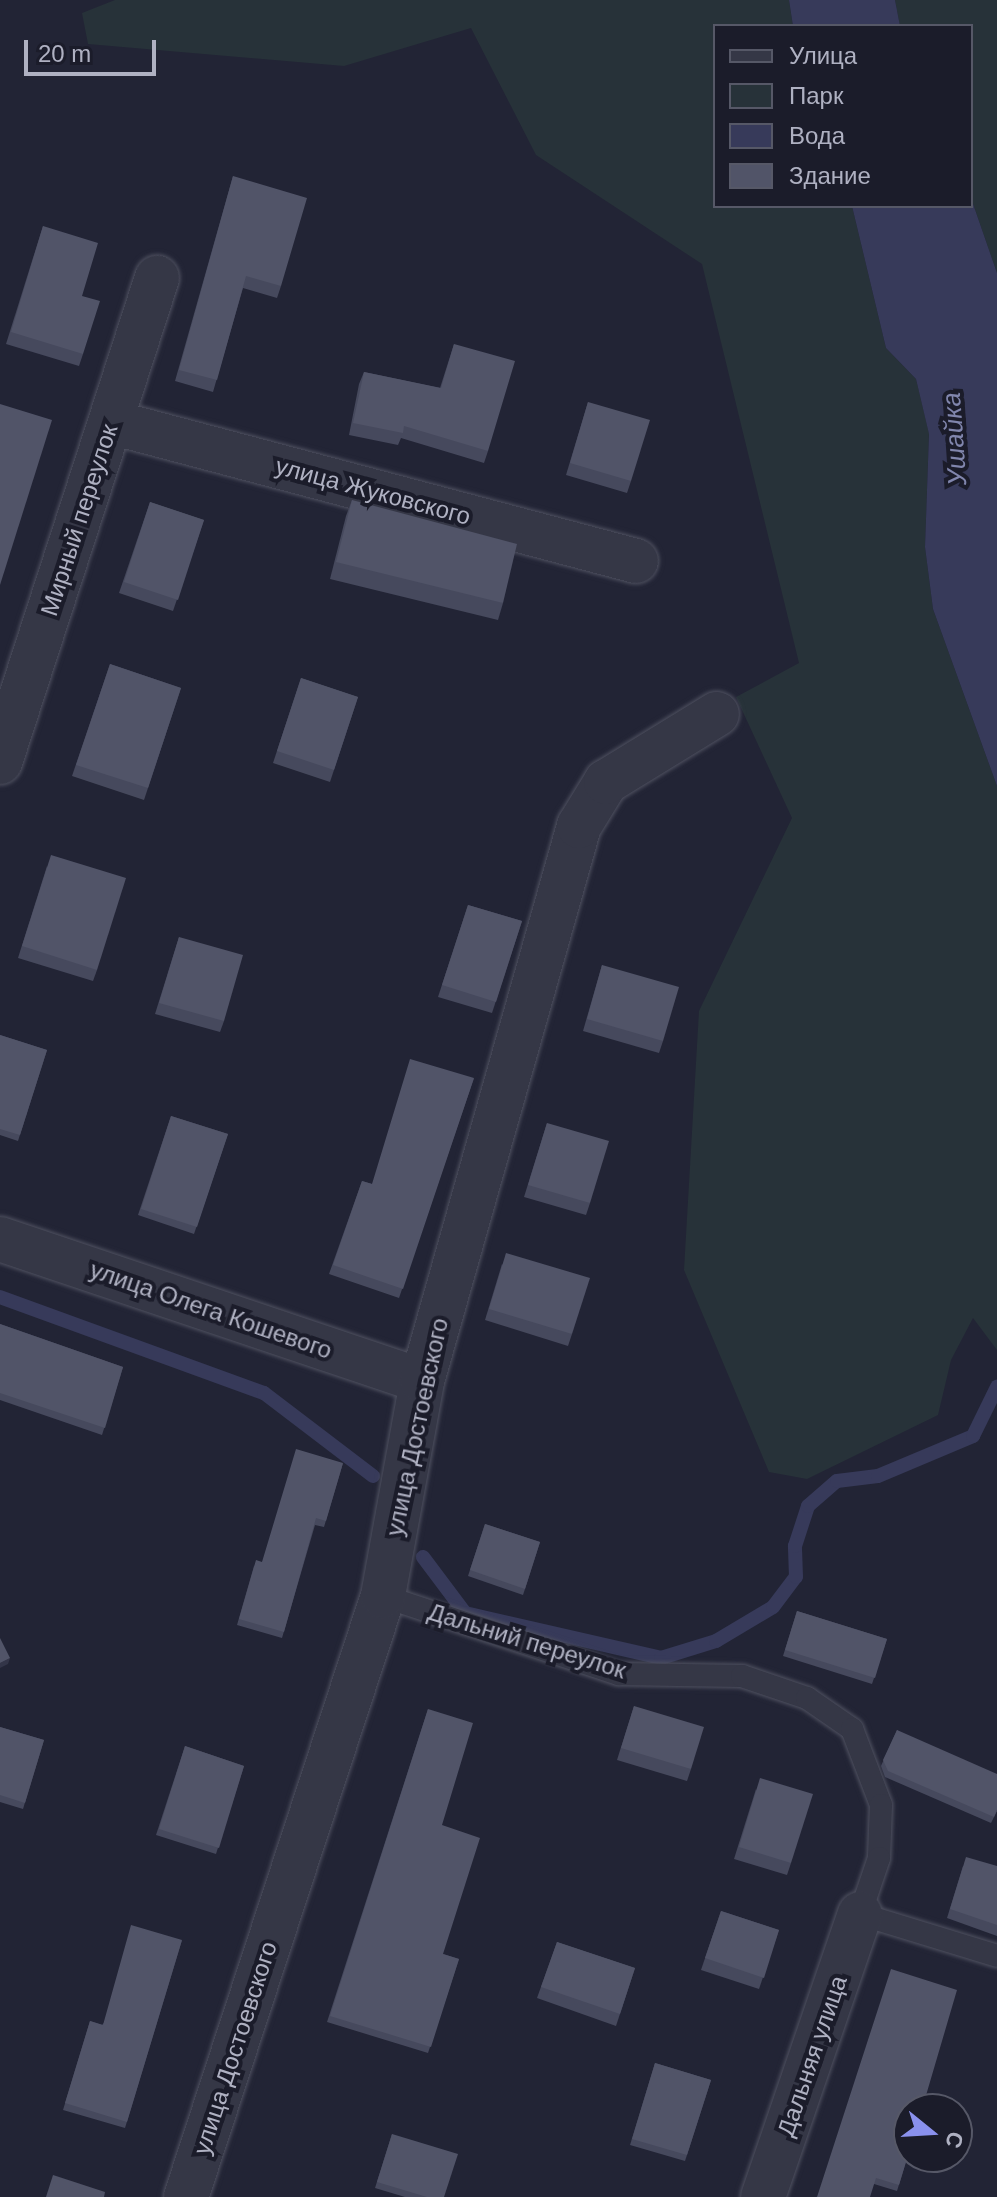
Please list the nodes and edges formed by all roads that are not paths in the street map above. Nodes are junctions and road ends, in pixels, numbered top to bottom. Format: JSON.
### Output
{"nodes":[{"id":1,"x":157,"y":278,"type":"dead end"},
{"id":2,"x":111,"y":422,"type":"junction"},
{"id":3,"x":636,"y":561,"type":"dead end"},
{"id":4,"x":717,"y":714,"type":"dead end"},
{"id":5,"x":0,"y":762,"type":"edge"},
{"id":6,"x":0,"y":1239,"type":"edge"},
{"id":7,"x":422,"y":1381,"type":"junction"},
{"id":8,"x":383,"y":1596,"type":"junction"},
{"id":9,"x":860,"y":1914,"type":"junction"},
{"id":10,"x":997,"y":1956,"type":"edge"},
{"id":11,"x":186,"y":2197,"type":"edge"},
{"id":12,"x":763,"y":2197,"type":"edge"}],
"edges":[{"from":1,"to":2,"type":"street","name":"Мирный переулок"},
{"from":2,"to":3,"type":"street","name":"улица Жуковского"},
{"from":2,"to":5,"type":"street","name":"Мирный переулок"},
{"from":4,"to":7,"type":"street","name":"улица Достоевского"},
{"from":6,"to":7,"type":"street","name":"улица Олега Кошевого"},
{"from":7,"to":8,"type":"street","name":"улица Достоевского"},
{"from":8,"to":9,"type":"lane","name":"Дальний переулок"},
{"from":8,"to":11,"type":"street","name":"улица Достоевского"},
{"from":9,"to":10,"type":"lane"},
{"from":9,"to":12,"type":"street","name":"Дальняя улица"}]}
